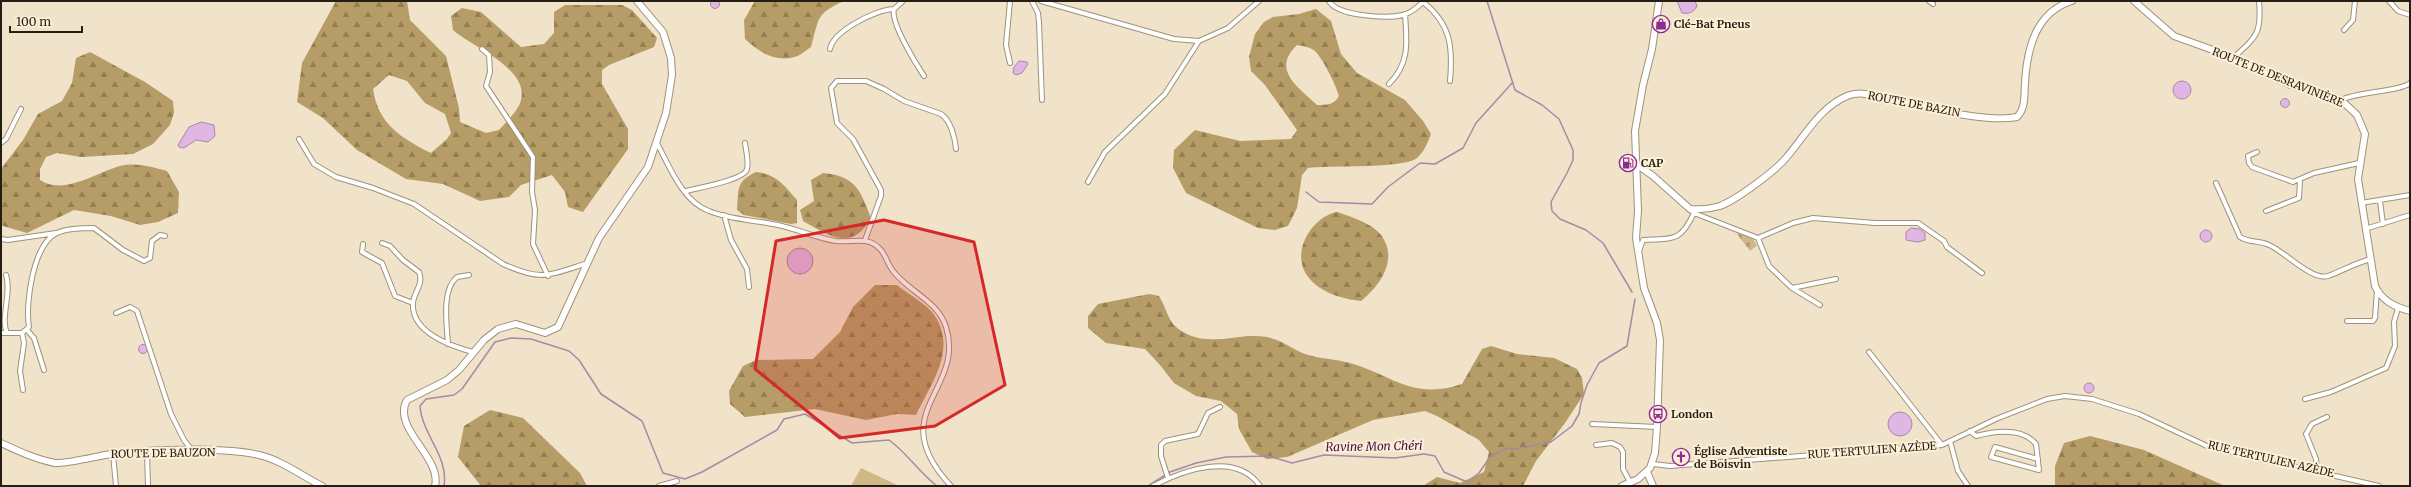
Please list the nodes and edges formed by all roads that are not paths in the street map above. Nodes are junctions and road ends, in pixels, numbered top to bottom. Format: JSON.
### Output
{"nodes":[{"id":1,"x":637,"y":1,"type":"edge"},
{"id":2,"x":903,"y":1,"type":"edge"},
{"id":3,"x":1010,"y":1,"type":"edge"},
{"id":4,"x":1032,"y":1,"type":"edge"},
{"id":5,"x":1042,"y":1,"type":"edge"},
{"id":6,"x":1260,"y":1,"type":"edge"},
{"id":7,"x":1329,"y":1,"type":"edge"},
{"id":8,"x":1423,"y":1,"type":"edge"},
{"id":9,"x":1659,"y":1,"type":"edge"},
{"id":10,"x":1929,"y":1,"type":"edge"},
{"id":11,"x":2072,"y":1,"type":"edge"},
{"id":12,"x":2134,"y":1,"type":"edge"},
{"id":13,"x":2259,"y":1,"type":"edge"},
{"id":14,"x":2355,"y":1,"type":"edge"},
{"id":15,"x":2389,"y":1,"type":"edge"},
{"id":16,"x":1933,"y":4,"type":"dead end"},
{"id":17,"x":894,"y":10,"type":"junction"},
{"id":18,"x":1404,"y":14,"type":"junction"},
{"id":19,"x":2410,"y":15,"type":"edge"},
{"id":20,"x":2344,"y":30,"type":"dead end"},
{"id":21,"x":1199,"y":41,"type":"junction"},
{"id":22,"x":482,"y":49,"type":"dead end"},
{"id":23,"x":830,"y":49,"type":"dead end"},
{"id":24,"x":2233,"y":58,"type":"junction"},
{"id":25,"x":1010,"y":63,"type":"dead end"},
{"id":26,"x":924,"y":76,"type":"dead end"},
{"id":27,"x":1450,"y":81,"type":"dead end"},
{"id":28,"x":2410,"y":83,"type":"edge"},
{"id":29,"x":1389,"y":84,"type":"dead end"},
{"id":30,"x":1042,"y":100,"type":"dead end"},
{"id":31,"x":2341,"y":100,"type":"junction"},
{"id":32,"x":21,"y":109,"type":"dead end"},
{"id":33,"x":299,"y":139,"type":"dead end"},
{"id":34,"x":1,"y":143,"type":"edge"},
{"id":35,"x":657,"y":143,"type":"junction"},
{"id":36,"x":745,"y":143,"type":"dead end"},
{"id":37,"x":956,"y":150,"type":"dead end"},
{"id":38,"x":2257,"y":152,"type":"dead end"},
{"id":39,"x":2359,"y":163,"type":"junction"},
{"id":40,"x":1636,"y":164,"type":"junction"},
{"id":41,"x":2300,"y":181,"type":"junction"},
{"id":42,"x":1088,"y":182,"type":"dead end"},
{"id":43,"x":2216,"y":182,"type":"dead end"},
{"id":44,"x":686,"y":191,"type":"junction"},
{"id":45,"x":2410,"y":196,"type":"edge"},
{"id":46,"x":2380,"y":201,"type":"junction"},
{"id":47,"x":2361,"y":203,"type":"junction"},
{"id":48,"x":1692,"y":211,"type":"junction"},
{"id":49,"x":2266,"y":211,"type":"dead end"},
{"id":50,"x":724,"y":215,"type":"junction"},
{"id":51,"x":2410,"y":216,"type":"edge"},
{"id":52,"x":2383,"y":224,"type":"junction"},
{"id":53,"x":2366,"y":229,"type":"junction"},
{"id":54,"x":56,"y":233,"type":"junction"},
{"id":55,"x":165,"y":236,"type":"dead end"},
{"id":56,"x":1758,"y":238,"type":"junction"},
{"id":57,"x":1,"y":240,"type":"edge"},
{"id":58,"x":865,"y":240,"type":"junction"},
{"id":59,"x":382,"y":243,"type":"dead end"},
{"id":60,"x":363,"y":244,"type":"dead end"},
{"id":61,"x":1638,"y":255,"type":"junction"},
{"id":62,"x":2371,"y":259,"type":"junction"},
{"id":63,"x":585,"y":264,"type":"junction"},
{"id":64,"x":1982,"y":273,"type":"dead end"},
{"id":65,"x":469,"y":274,"type":"dead end"},
{"id":66,"x":6,"y":275,"type":"dead end"},
{"id":67,"x":548,"y":276,"type":"junction"},
{"id":68,"x":1836,"y":279,"type":"dead end"},
{"id":69,"x":749,"y":287,"type":"dead end"},
{"id":70,"x":1792,"y":288,"type":"junction"},
{"id":71,"x":2377,"y":290,"type":"junction"},
{"id":72,"x":413,"y":303,"type":"junction"},
{"id":73,"x":1820,"y":305,"type":"dead end"},
{"id":74,"x":2398,"y":308,"type":"junction"},
{"id":75,"x":2410,"y":312,"type":"edge"},
{"id":76,"x":116,"y":313,"type":"dead end"},
{"id":77,"x":2347,"y":321,"type":"dead end"},
{"id":78,"x":27,"y":330,"type":"junction"},
{"id":79,"x":1,"y":333,"type":"edge"},
{"id":80,"x":7,"y":333,"type":"junction"},
{"id":81,"x":22,"y":333,"type":"junction"},
{"id":82,"x":448,"y":344,"type":"junction"},
{"id":83,"x":473,"y":352,"type":"junction"},
{"id":84,"x":1868,"y":352,"type":"dead end"},
{"id":85,"x":44,"y":370,"type":"dead end"},
{"id":86,"x":23,"y":390,"type":"dead end"},
{"id":87,"x":2305,"y":399,"type":"dead end"},
{"id":88,"x":1220,"y":407,"type":"dead end"},
{"id":89,"x":2327,"y":417,"type":"dead end"},
{"id":90,"x":1592,"y":424,"type":"dead end"},
{"id":91,"x":1657,"y":427,"type":"junction"},
{"id":92,"x":1970,"y":432,"type":"junction"},
{"id":93,"x":1950,"y":441,"type":"junction"},
{"id":94,"x":1,"y":442,"type":"edge"},
{"id":95,"x":1596,"y":445,"type":"dead end"},
{"id":96,"x":1942,"y":445,"type":"junction"},
{"id":97,"x":193,"y":451,"type":"junction"},
{"id":98,"x":147,"y":452,"type":"junction"},
{"id":99,"x":113,"y":454,"type":"junction"},
{"id":100,"x":2038,"y":459,"type":"junction"},
{"id":101,"x":1653,"y":464,"type":"junction"},
{"id":102,"x":2316,"y":470,"type":"junction"},
{"id":103,"x":1647,"y":472,"type":"junction"},
{"id":104,"x":1168,"y":478,"type":"junction"},
{"id":105,"x":677,"y":481,"type":"dead end"},
{"id":106,"x":1630,"y":482,"type":"junction"},
{"id":107,"x":116,"y":486,"type":"edge"},
{"id":108,"x":148,"y":486,"type":"edge"},
{"id":109,"x":322,"y":486,"type":"edge"},
{"id":110,"x":435,"y":486,"type":"edge"},
{"id":111,"x":659,"y":486,"type":"edge"},
{"id":112,"x":951,"y":486,"type":"edge"},
{"id":113,"x":1153,"y":486,"type":"edge"},
{"id":114,"x":1260,"y":486,"type":"edge"},
{"id":115,"x":1622,"y":486,"type":"edge"},
{"id":116,"x":1653,"y":486,"type":"edge"},
{"id":117,"x":1968,"y":486,"type":"edge"},
{"id":118,"x":2379,"y":486,"type":"edge"}],
"edges":[{"from":1,"to":35,"type":"street"},
{"from":2,"to":17,"type":"street"},
{"from":3,"to":25,"type":"street"},
{"from":4,"to":30,"type":"street"},
{"from":5,"to":21,"type":"street"},
{"from":6,"to":21,"type":"street"},
{"from":7,"to":18,"type":"street"},
{"from":8,"to":18,"type":"street"},
{"from":8,"to":27,"type":"street"},
{"from":9,"to":40,"type":"street"},
{"from":10,"to":16,"type":"street"},
{"from":11,"to":48,"type":"street","name":"ROUTE DE BAZIN"},
{"from":12,"to":24,"type":"street","name":"ROUTE DE DESRAVINIÈRE"},
{"from":13,"to":24,"type":"street"},
{"from":14,"to":20,"type":"street"},
{"from":15,"to":19,"type":"street"},
{"from":17,"to":23,"type":"street"},
{"from":17,"to":26,"type":"street"},
{"from":18,"to":29,"type":"street"},
{"from":21,"to":42,"type":"street"},
{"from":22,"to":67,"type":"street"},
{"from":24,"to":31,"type":"street","name":"ROUTE DE DESRAVINIÈRE"},
{"from":28,"to":31,"type":"street"},
{"from":31,"to":39,"type":"street","name":"ROUTE DE DESRAVINIÈRE"},
{"from":32,"to":34,"type":"street"},
{"from":33,"to":67,"type":"street"},
{"from":35,"to":44,"type":"street"},
{"from":35,"to":63,"type":"street"},
{"from":36,"to":44,"type":"street"},
{"from":37,"to":58,"type":"street"},
{"from":38,"to":41,"type":"street"},
{"from":39,"to":41,"type":"street"},
{"from":39,"to":47,"type":"street","name":"ROUTE DE DESRAVINIÈRE"},
{"from":40,"to":48,"type":"street"},
{"from":40,"to":61,"type":"street"},
{"from":41,"to":49,"type":"street"},
{"from":43,"to":62,"type":"street"},
{"from":44,"to":50,"type":"street"},
{"from":45,"to":46,"type":"street"},
{"from":46,"to":47,"type":"street"},
{"from":46,"to":52,"type":"street"},
{"from":47,"to":53,"type":"street","name":"ROUTE DE DESRAVINIÈRE"},
{"from":48,"to":56,"type":"street"},
{"from":48,"to":61,"type":"street"},
{"from":50,"to":58,"type":"street"},
{"from":50,"to":69,"type":"street"},
{"from":51,"to":52,"type":"street"},
{"from":52,"to":53,"type":"street"},
{"from":53,"to":62,"type":"street","name":"ROUTE DE DESRAVINIÈRE"},
{"from":54,"to":55,"type":"street"},
{"from":54,"to":57,"type":"street"},
{"from":54,"to":78,"type":"street"},
{"from":56,"to":64,"type":"street"},
{"from":56,"to":70,"type":"street"},
{"from":58,"to":112,"type":"street"},
{"from":59,"to":72,"type":"street"},
{"from":60,"to":72,"type":"street"},
{"from":61,"to":91,"type":"street"},
{"from":62,"to":71,"type":"street","name":"ROUTE DE DESRAVINIÈRE"},
{"from":63,"to":67,"type":"street"},
{"from":63,"to":83,"type":"street"},
{"from":65,"to":82,"type":"street"},
{"from":66,"to":80,"type":"street"},
{"from":68,"to":70,"type":"street"},
{"from":70,"to":73,"type":"street"},
{"from":71,"to":74,"type":"street"},
{"from":71,"to":77,"type":"street"},
{"from":72,"to":82,"type":"street"},
{"from":74,"to":75,"type":"street"},
{"from":74,"to":87,"type":"street"},
{"from":76,"to":97,"type":"street"},
{"from":78,"to":81,"type":"street"},
{"from":78,"to":85,"type":"street"},
{"from":79,"to":80,"type":"street"},
{"from":80,"to":81,"type":"street"},
{"from":81,"to":86,"type":"street"},
{"from":82,"to":83,"type":"street"},
{"from":83,"to":110,"type":"street"},
{"from":84,"to":96,"type":"street"},
{"from":88,"to":104,"type":"street"},
{"from":89,"to":102,"type":"street"},
{"from":90,"to":91,"type":"street"},
{"from":91,"to":101,"type":"street"},
{"from":92,"to":93,"type":"street","name":"RUE TERTULIEN AZÈDE"},
{"from":92,"to":100,"type":"street"},
{"from":92,"to":102,"type":"street","name":"RUE TERTULIEN AZÈDE"},
{"from":93,"to":96,"type":"street","name":"RUE TERTULIEN AZÈDE"},
{"from":93,"to":117,"type":"street"},
{"from":94,"to":99,"type":"street","name":"ROUTE DE BAUZON"},
{"from":95,"to":106,"type":"street"},
{"from":96,"to":101,"type":"street","name":"RUE TERTULIEN AZÈDE"},
{"from":97,"to":98,"type":"street","name":"ROUTE DE BAUZON"},
{"from":97,"to":109,"type":"street","name":"ROUTE DE BAUZON"},
{"from":98,"to":99,"type":"street","name":"ROUTE DE BAUZON"},
{"from":98,"to":108,"type":"street"},
{"from":99,"to":107,"type":"street"},
{"from":100,"to":100,"type":"street"},
{"from":101,"to":103,"type":"street"},
{"from":102,"to":118,"type":"street","name":"RUE TERTULIEN AZÈDE"},
{"from":103,"to":106,"type":"street"},
{"from":103,"to":116,"type":"street"},
{"from":104,"to":113,"type":"street"},
{"from":104,"to":114,"type":"street"},
{"from":105,"to":111,"type":"street"},
{"from":106,"to":115,"type":"street"}]}
